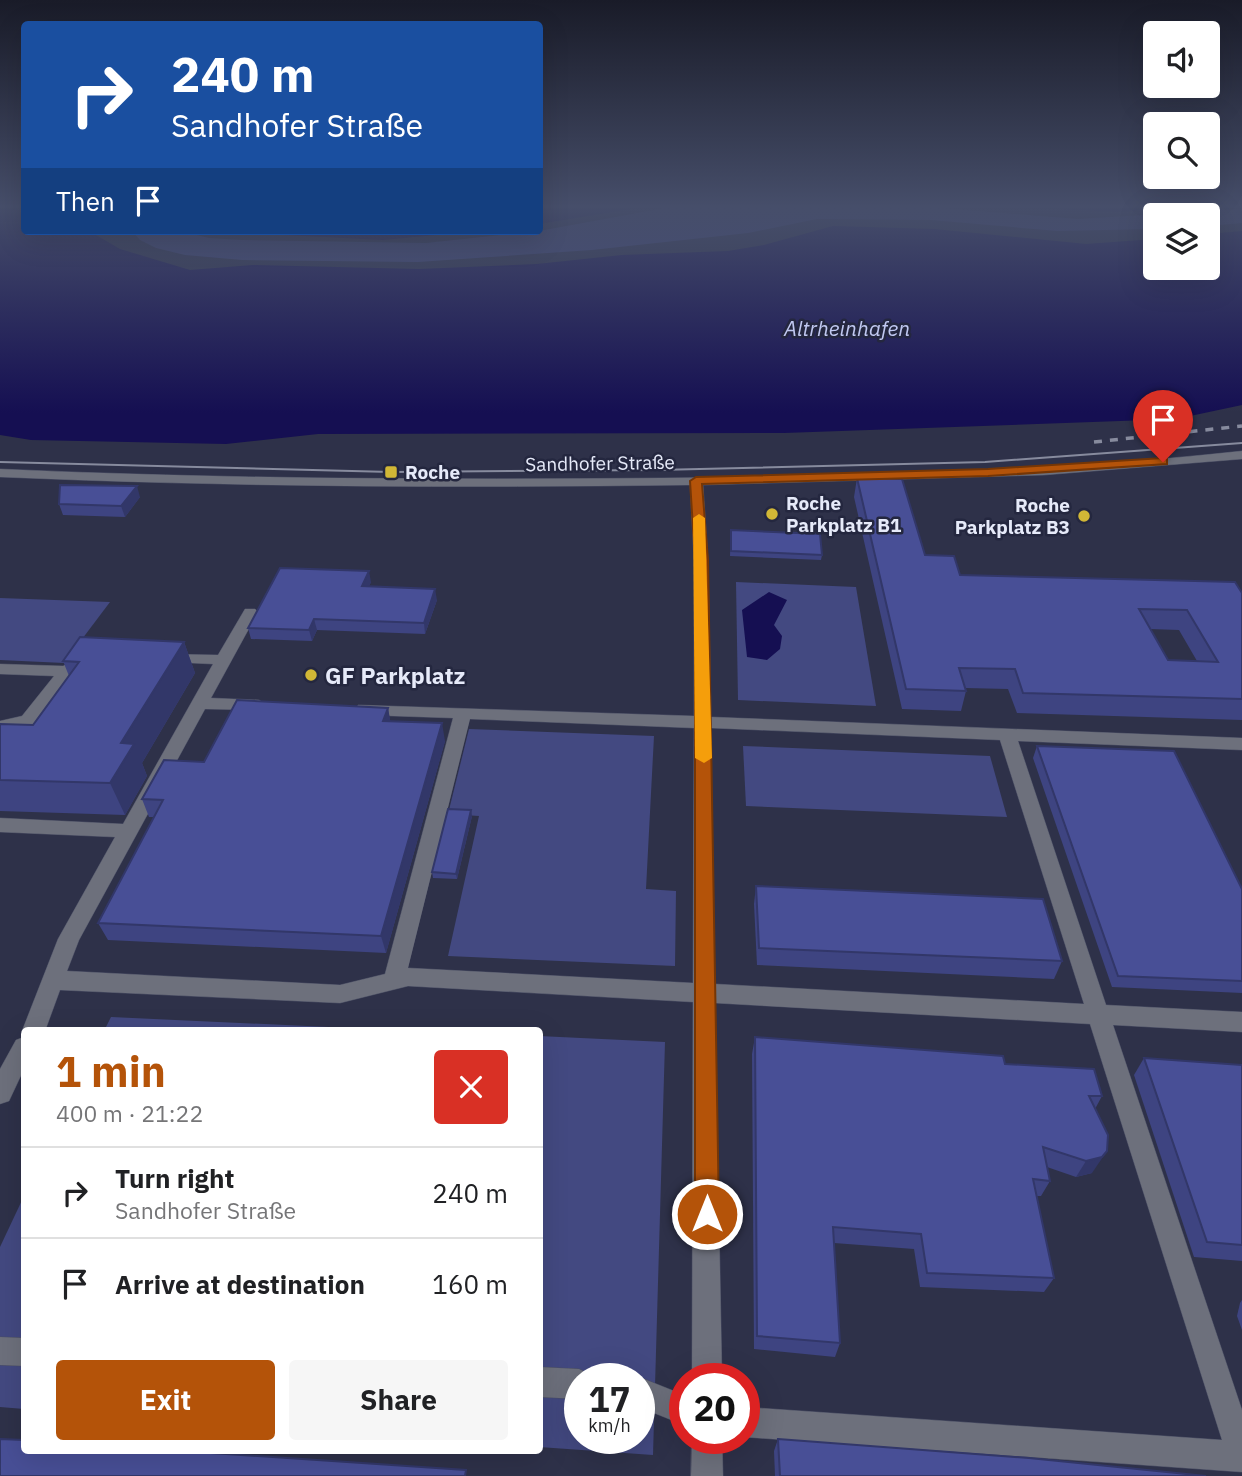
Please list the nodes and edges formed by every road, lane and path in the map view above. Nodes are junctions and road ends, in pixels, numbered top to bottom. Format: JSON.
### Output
{"nodes":[{"id":1,"x":1242,"y":455,"type":"edge"},
{"id":2,"x":0,"y":473,"type":"edge"},
{"id":3,"x":696,"y":481,"type":"junction"},
{"id":4,"x":250,"y":612,"type":"dead end"},
{"id":5,"x":107,"y":653,"type":"edge"},
{"id":6,"x":146,"y":656,"type":"edge"},
{"id":7,"x":224,"y":660,"type":"junction"},
{"id":8,"x":0,"y":668,"type":"edge"},
{"id":9,"x":66,"y":671,"type":"junction"},
{"id":10,"x":200,"y":703,"type":"junction"},
{"id":11,"x":273,"y":706,"type":"edge"},
{"id":12,"x":345,"y":708,"type":"edge"},
{"id":13,"x":463,"y":713,"type":"junction"},
{"id":14,"x":703,"y":722,"type":"junction"},
{"id":15,"x":0,"y":727,"type":"edge"},
{"id":16,"x":1007,"y":734,"type":"junction"},
{"id":17,"x":1240,"y":747,"type":"edge"},
{"id":18,"x":0,"y":825,"type":"edge"},
{"id":19,"x":129,"y":831,"type":"junction"},
{"id":20,"x":54,"y":981,"type":"junction"},
{"id":21,"x":394,"y":981,"type":"junction"},
{"id":22,"x":706,"y":994,"type":"junction"},
{"id":23,"x":1100,"y":1016,"type":"junction"},
{"id":24,"x":1242,"y":1022,"type":"edge"},
{"id":25,"x":35,"y":1027,"type":"edge"},
{"id":26,"x":21,"y":1053,"type":"edge"},
{"id":27,"x":0,"y":1093,"type":"edge"},
{"id":28,"x":0,"y":1350,"type":"edge"},
{"id":29,"x":21,"y":1352,"type":"edge"},
{"id":30,"x":707,"y":1363,"type":"edge"},
{"id":31,"x":543,"y":1382,"type":"edge"},
{"id":32,"x":564,"y":1383,"type":"edge"},
{"id":33,"x":760,"y":1423,"type":"edge"},
{"id":34,"x":707,"y":1454,"type":"edge"},
{"id":35,"x":1242,"y":1457,"type":"edge"},
{"id":36,"x":708,"y":1476,"type":"edge"}],
"edges":[{"from":1,"to":3,"type":"street","name":"Sandhofer Straße"},
{"from":2,"to":3,"type":"street","name":"Sandhofer Straße"},
{"from":3,"to":14,"type":"street"},
{"from":4,"to":7,"type":"street"},
{"from":5,"to":9,"type":"street"},
{"from":6,"to":7,"type":"street"},
{"from":7,"to":10,"type":"street"},
{"from":8,"to":9,"type":"street"},
{"from":9,"to":15,"type":"street"},
{"from":10,"to":11,"type":"street"},
{"from":10,"to":19,"type":"street"},
{"from":12,"to":13,"type":"street"},
{"from":13,"to":14,"type":"street"},
{"from":13,"to":21,"type":"street"},
{"from":14,"to":16,"type":"street"},
{"from":14,"to":22,"type":"street"},
{"from":16,"to":17,"type":"street"},
{"from":16,"to":23,"type":"street"},
{"from":18,"to":19,"type":"street"},
{"from":19,"to":20,"type":"street"},
{"from":20,"to":21,"type":"street"},
{"from":20,"to":25,"type":"street"},
{"from":21,"to":22,"type":"street"},
{"from":22,"to":23,"type":"street"},
{"from":22,"to":30,"type":"street"},
{"from":23,"to":24,"type":"street"},
{"from":23,"to":35,"type":"street"},
{"from":26,"to":27,"type":"street"},
{"from":28,"to":29,"type":"street"},
{"from":31,"to":32,"type":"street"},
{"from":33,"to":35,"type":"street"},
{"from":34,"to":36,"type":"street"}]}
